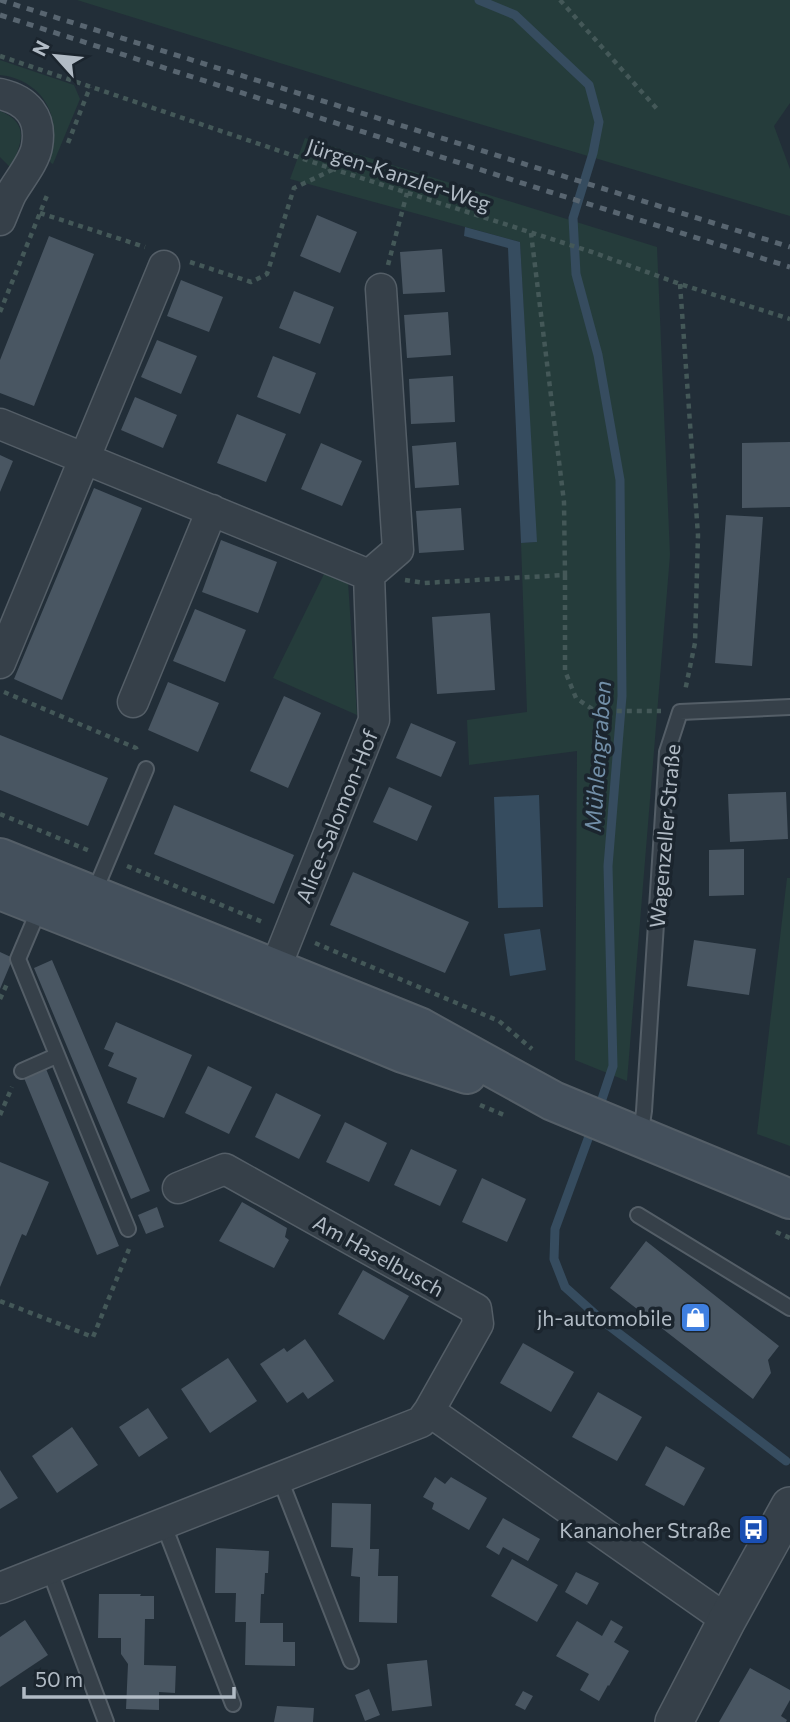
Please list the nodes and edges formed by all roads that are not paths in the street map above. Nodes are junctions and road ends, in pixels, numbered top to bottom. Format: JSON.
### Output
{"nodes":[{"id":1,"x":0,"y":94,"type":"edge"},
{"id":2,"x":0,"y":220,"type":"edge"},
{"id":3,"x":167,"y":259,"type":"road end"},
{"id":4,"x":381,"y":289,"type":"road end"},
{"id":5,"x":0,"y":424,"type":"edge"},
{"id":6,"x":86,"y":459,"type":"junction"},
{"id":7,"x":212,"y":510,"type":"junction"},
{"id":8,"x":369,"y":575,"type":"junction"},
{"id":9,"x":0,"y":663,"type":"edge"},
{"id":10,"x":133,"y":702,"type":"dead end"},
{"id":11,"x":790,"y":706,"type":"edge"},
{"id":12,"x":146,"y":769,"type":"road end"},
{"id":13,"x":47,"y":892,"type":"edge"},
{"id":14,"x":275,"y":969,"type":"junction"},
{"id":15,"x":56,"y":1056,"type":"junction"},
{"id":16,"x":22,"y":1071,"type":"dead end"},
{"id":17,"x":580,"y":1113,"type":"junction"},
{"id":18,"x":640,"y":1138,"type":"junction"},
{"id":19,"x":178,"y":1188,"type":"dead end"},
{"id":20,"x":790,"y":1199,"type":"edge"},
{"id":21,"x":638,"y":1215,"type":"dead end"},
{"id":22,"x":128,"y":1229,"type":"road end"},
{"id":23,"x":790,"y":1308,"type":"edge"},
{"id":24,"x":429,"y":1411,"type":"junction"},
{"id":25,"x":280,"y":1479,"type":"junction"},
{"id":26,"x":163,"y":1523,"type":"junction"},
{"id":27,"x":782,"y":1528,"type":"edge"},
{"id":28,"x":48,"y":1569,"type":"junction"},
{"id":29,"x":0,"y":1588,"type":"edge"},
{"id":30,"x":727,"y":1620,"type":"junction"},
{"id":31,"x":351,"y":1661,"type":"dead end"},
{"id":32,"x":233,"y":1704,"type":"dead end"},
{"id":33,"x":106,"y":1722,"type":"edge"},
{"id":34,"x":674,"y":1722,"type":"edge"}],
"edges":[{"from":1,"to":2,"type":"street"},
{"from":3,"to":6,"type":"street"},
{"from":4,"to":8,"type":"street"},
{"from":5,"to":6,"type":"street"},
{"from":6,"to":7,"type":"street"},
{"from":6,"to":9,"type":"street"},
{"from":7,"to":8,"type":"street"},
{"from":7,"to":10,"type":"street"},
{"from":8,"to":14,"type":"street","name":"Alice-Salomon-Hof"},
{"from":11,"to":18,"type":"lane","name":"Wagenzeller Straße"},
{"from":12,"to":13,"type":"lane"},
{"from":13,"to":14,"type":"main road"},
{"from":13,"to":15,"type":"lane"},
{"from":13,"to":17,"type":"main road"},
{"from":14,"to":17,"type":"main road"},
{"from":15,"to":16,"type":"lane"},
{"from":15,"to":22,"type":"lane"},
{"from":17,"to":18,"type":"main road"},
{"from":18,"to":20,"type":"main road"},
{"from":19,"to":24,"type":"street","name":"Am Haselbusch"},
{"from":21,"to":23,"type":"lane"},
{"from":24,"to":25,"type":"street","name":"Am Haselbusch"},
{"from":24,"to":30,"type":"street"},
{"from":25,"to":26,"type":"street","name":"Am Haselbusch"},
{"from":25,"to":31,"type":"lane"},
{"from":26,"to":28,"type":"street","name":"Am Haselbusch"},
{"from":26,"to":32,"type":"lane"},
{"from":27,"to":30,"type":"street"},
{"from":28,"to":29,"type":"street","name":"Am Haselbusch"},
{"from":28,"to":33,"type":"lane"},
{"from":30,"to":34,"type":"street"}]}
